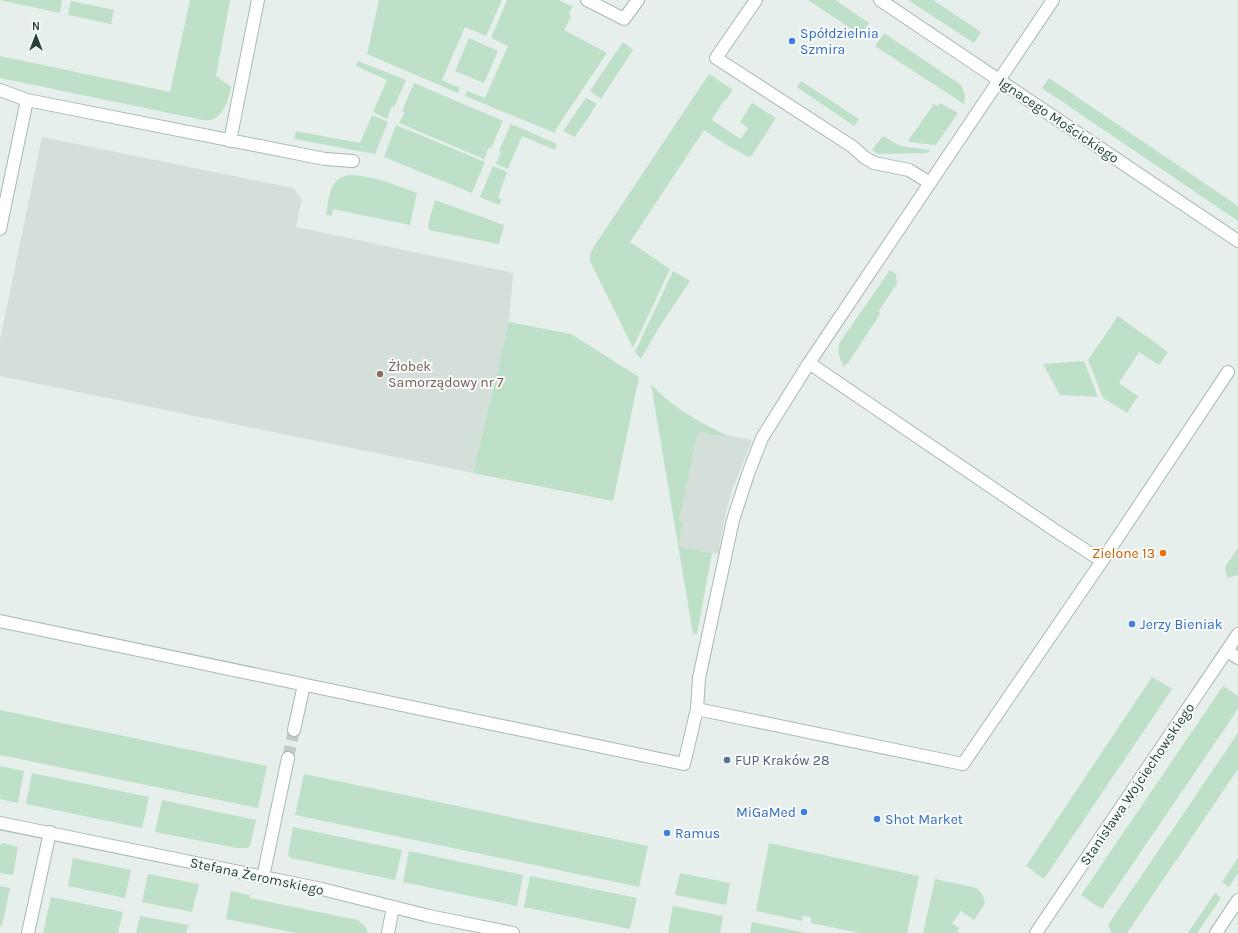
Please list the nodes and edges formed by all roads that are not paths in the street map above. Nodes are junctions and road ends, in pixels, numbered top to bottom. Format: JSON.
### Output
{"nodes":[{"id":1,"x":258,"y":0,"type":"edge"},
{"id":2,"x":587,"y":0,"type":"edge"},
{"id":3,"x":638,"y":0,"type":"edge"},
{"id":4,"x":756,"y":0,"type":"edge"},
{"id":5,"x":880,"y":0,"type":"edge"},
{"id":6,"x":1053,"y":0,"type":"edge"},
{"id":7,"x":998,"y":80,"type":"junction"},
{"id":8,"x":0,"y":90,"type":"edge"},
{"id":9,"x":27,"y":100,"type":"junction"},
{"id":10,"x":230,"y":140,"type":"junction"},
{"id":11,"x":353,"y":161,"type":"dead end"},
{"id":12,"x":930,"y":183,"type":"junction"},
{"id":13,"x":0,"y":229,"type":"edge"},
{"id":14,"x":1238,"y":241,"type":"edge"},
{"id":15,"x":809,"y":363,"type":"junction"},
{"id":16,"x":1228,"y":372,"type":"dead end"},
{"id":17,"x":1102,"y":561,"type":"junction"},
{"id":18,"x":0,"y":621,"type":"edge"},
{"id":19,"x":1238,"y":634,"type":"edge"},
{"id":20,"x":1227,"y":651,"type":"junction"},
{"id":21,"x":1238,"y":658,"type":"edge"},
{"id":22,"x":304,"y":685,"type":"junction"},
{"id":23,"x":696,"y":710,"type":"junction"},
{"id":24,"x":294,"y":730,"type":"tunnel mouth"},
{"id":25,"x":288,"y":758,"type":"tunnel mouth"},
{"id":26,"x":0,"y":823,"type":"edge"},
{"id":27,"x":50,"y":832,"type":"junction"},
{"id":28,"x":263,"y":877,"type":"junction"},
{"id":29,"x":1238,"y":900,"type":"edge"},
{"id":30,"x":393,"y":907,"type":"junction"},
{"id":31,"x":28,"y":933,"type":"edge"},
{"id":32,"x":388,"y":933,"type":"edge"},
{"id":33,"x":513,"y":933,"type":"edge"},
{"id":34,"x":1036,"y":933,"type":"edge"},
{"id":35,"x":1216,"y":933,"type":"edge"}],
"edges":[{"from":1,"to":10,"type":"street"},
{"from":2,"to":3,"type":"street"},
{"from":4,"to":12,"type":"street"},
{"from":5,"to":7,"type":"street","name":"Ignacego Mościckiego"},
{"from":6,"to":7,"type":"street"},
{"from":7,"to":12,"type":"street"},
{"from":7,"to":14,"type":"street","name":"Ignacego Mościckiego"},
{"from":8,"to":9,"type":"street"},
{"from":9,"to":10,"type":"street"},
{"from":9,"to":13,"type":"street"},
{"from":10,"to":11,"type":"street"},
{"from":12,"to":15,"type":"street"},
{"from":15,"to":17,"type":"street"},
{"from":15,"to":23,"type":"street"},
{"from":16,"to":17,"type":"street"},
{"from":17,"to":23,"type":"street"},
{"from":18,"to":22,"type":"street"},
{"from":19,"to":20,"type":"street","name":"Stanisława Wojciechowskiego"},
{"from":20,"to":21,"type":"street"},
{"from":20,"to":34,"type":"street","name":"Stanisława Wojciechowskiego"},
{"from":22,"to":23,"type":"street"},
{"from":22,"to":24,"type":"street"},
{"from":25,"to":28,"type":"street"},
{"from":26,"to":27,"type":"street","name":"Stefana Żeromskiego"},
{"from":27,"to":28,"type":"street","name":"Stefana Żeromskiego"},
{"from":27,"to":31,"type":"street"},
{"from":28,"to":30,"type":"street","name":"Stefana Żeromskiego"},
{"from":29,"to":35,"type":"street"},
{"from":30,"to":32,"type":"street"},
{"from":30,"to":33,"type":"street","name":"Stefana Żeromskiego"}]}
